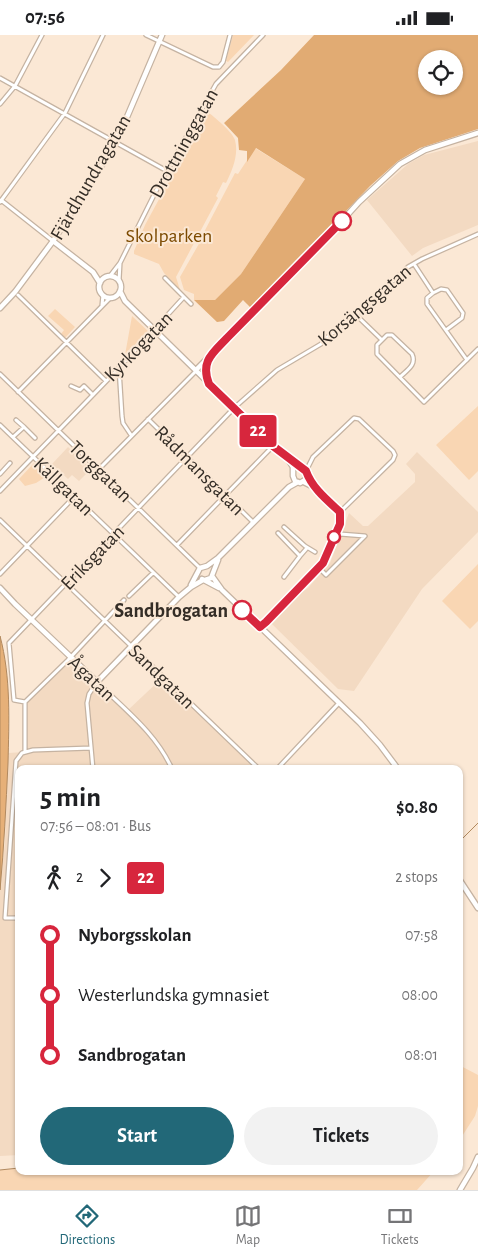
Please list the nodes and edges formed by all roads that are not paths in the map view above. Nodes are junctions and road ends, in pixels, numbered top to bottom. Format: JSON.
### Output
{"nodes":[{"id":1,"x":40,"y":35,"type":"edge"},
{"id":2,"x":103,"y":35,"type":"edge"},
{"id":3,"x":146,"y":35,"type":"edge"},
{"id":4,"x":162,"y":35,"type":"edge"},
{"id":5,"x":230,"y":35,"type":"edge"},
{"id":6,"x":263,"y":35,"type":"edge"},
{"id":7,"x":159,"y":42,"type":"junction"},
{"id":8,"x":0,"y":78,"type":"edge"},
{"id":9,"x":15,"y":86,"type":"junction"},
{"id":10,"x":0,"y":104,"type":"edge"},
{"id":11,"x":65,"y":113,"type":"junction"},
{"id":12,"x":478,"y":133,"type":"edge"},
{"id":13,"x":115,"y":141,"type":"junction"},
{"id":14,"x":167,"y":171,"type":"junction"},
{"id":15,"x":0,"y":201,"type":"edge"},
{"id":16,"x":478,"y":234,"type":"edge"},
{"id":17,"x":53,"y":241,"type":"junction"},
{"id":18,"x":120,"y":263,"type":"junction"},
{"id":19,"x":414,"y":264,"type":"junction"},
{"id":20,"x":92,"y":272,"type":"junction"},
{"id":21,"x":108,"y":277,"type":"junction"},
{"id":22,"x":165,"y":278,"type":"dead end"},
{"id":23,"x":119,"y":281,"type":"junction"},
{"id":24,"x":100,"y":283,"type":"junction"},
{"id":25,"x":120,"y":291,"type":"junction"},
{"id":26,"x":433,"y":293,"type":"junction"},
{"id":27,"x":18,"y":295,"type":"dead end"},
{"id":28,"x":103,"y":295,"type":"junction"},
{"id":29,"x":112,"y":298,"type":"junction"},
{"id":30,"x":184,"y":298,"type":"junction"},
{"id":31,"x":125,"y":301,"type":"junction"},
{"id":32,"x":191,"y":304,"type":"dead end"},
{"id":33,"x":102,"y":306,"type":"junction"},
{"id":34,"x":0,"y":308,"type":"edge"},
{"id":35,"x":355,"y":314,"type":"junction"},
{"id":36,"x":155,"y":330,"type":"junction"},
{"id":37,"x":446,"y":330,"type":"junction"},
{"id":38,"x":382,"y":340,"type":"junction"},
{"id":39,"x":66,"y":342,"type":"junction"},
{"id":40,"x":478,"y":349,"type":"edge"},
{"id":41,"x":209,"y":357,"type":"junction"},
{"id":42,"x":467,"y":360,"type":"junction"},
{"id":43,"x":119,"y":368,"type":"junction"},
{"id":44,"x":196,"y":370,"type":"junction"},
{"id":45,"x":0,"y":375,"type":"edge"},
{"id":46,"x":400,"y":377,"type":"junction"},
{"id":47,"x":106,"y":381,"type":"junction"},
{"id":48,"x":209,"y":384,"type":"junction"},
{"id":49,"x":71,"y":385,"type":"dead end"},
{"id":50,"x":18,"y":392,"type":"junction"},
{"id":51,"x":93,"y":395,"type":"junction"},
{"id":52,"x":234,"y":408,"type":"junction"},
{"id":53,"x":148,"y":419,"type":"junction"},
{"id":54,"x":16,"y":420,"type":"dead end"},
{"id":55,"x":0,"y":425,"type":"edge"},
{"id":56,"x":24,"y":427,"type":"junction"},
{"id":57,"x":59,"y":431,"type":"junction"},
{"id":58,"x":131,"y":435,"type":"junction"},
{"id":59,"x":13,"y":437,"type":"junction"},
{"id":60,"x":35,"y":438,"type":"dead end"},
{"id":61,"x":273,"y":446,"type":"junction"},
{"id":62,"x":186,"y":456,"type":"junction"},
{"id":63,"x":34,"y":457,"type":"junction"},
{"id":64,"x":288,"y":459,"type":"junction"},
{"id":65,"x":10,"y":463,"type":"dead end"},
{"id":66,"x":300,"y":468,"type":"junction"},
{"id":67,"x":99,"y":469,"type":"junction"},
{"id":68,"x":0,"y":474,"type":"edge"},
{"id":69,"x":293,"y":474,"type":"junction"},
{"id":70,"x":306,"y":474,"type":"junction"},
{"id":71,"x":300,"y":482,"type":"junction"},
{"id":72,"x":289,"y":487,"type":"junction"},
{"id":73,"x":315,"y":488,"type":"junction"},
{"id":74,"x":1,"y":489,"type":"edge"},
{"id":75,"x":75,"y":496,"type":"junction"},
{"id":76,"x":225,"y":496,"type":"junction"},
{"id":77,"x":139,"y":508,"type":"junction"},
{"id":78,"x":340,"y":512,"type":"junction"},
{"id":79,"x":0,"y":520,"type":"edge"},
{"id":80,"x":252,"y":522,"type":"junction"},
{"id":81,"x":284,"y":527,"type":"dead end"},
{"id":82,"x":278,"y":533,"type":"dead end"},
{"id":83,"x":114,"y":534,"type":"junction"},
{"id":84,"x":340,"y":534,"type":"dead end"},
{"id":85,"x":27,"y":545,"type":"junction"},
{"id":86,"x":177,"y":545,"type":"junction"},
{"id":87,"x":307,"y":548,"type":"junction"},
{"id":88,"x":315,"y":552,"type":"dead end"},
{"id":89,"x":300,"y":556,"type":"junction"},
{"id":90,"x":218,"y":558,"type":"junction"},
{"id":91,"x":207,"y":566,"type":"junction"},
{"id":92,"x":200,"y":568,"type":"junction"},
{"id":93,"x":322,"y":571,"type":"dead end"},
{"id":94,"x":0,"y":573,"type":"edge"},
{"id":95,"x":153,"y":573,"type":"junction"},
{"id":96,"x":198,"y":574,"type":"junction"},
{"id":97,"x":212,"y":574,"type":"junction"},
{"id":98,"x":284,"y":577,"type":"dead end"},
{"id":99,"x":204,"y":580,"type":"junction"},
{"id":100,"x":66,"y":583,"type":"junction"},
{"id":101,"x":190,"y":587,"type":"junction"},
{"id":102,"x":0,"y":588,"type":"edge"},
{"id":103,"x":222,"y":590,"type":"junction"},
{"id":104,"x":3,"y":593,"type":"edge"},
{"id":105,"x":129,"y":596,"type":"dead end"},
{"id":106,"x":179,"y":597,"type":"junction"},
{"id":107,"x":124,"y":600,"type":"dead end"},
{"id":108,"x":32,"y":619,"type":"junction"},
{"id":109,"x":104,"y":620,"type":"junction"},
{"id":110,"x":260,"y":627,"type":"junction"},
{"id":111,"x":131,"y":646,"type":"junction"},
{"id":112,"x":70,"y":657,"type":"junction"},
{"id":113,"x":97,"y":682,"type":"junction"},
{"id":114,"x":25,"y":702,"type":"junction"},
{"id":115,"x":338,"y":703,"type":"junction"},
{"id":116,"x":91,"y":748,"type":"junction"},
{"id":117,"x":23,"y":752,"type":"junction"},
{"id":118,"x":16,"y":765,"type":"edge"},
{"id":119,"x":93,"y":765,"type":"edge"},
{"id":120,"x":170,"y":765,"type":"edge"},
{"id":121,"x":255,"y":765,"type":"edge"},
{"id":122,"x":281,"y":765,"type":"edge"},
{"id":123,"x":395,"y":765,"type":"edge"},
{"id":124,"x":15,"y":775,"type":"edge"},
{"id":125,"x":463,"y":885,"type":"edge"},
{"id":126,"x":478,"y":908,"type":"edge"},
{"id":127,"x":15,"y":918,"type":"edge"},
{"id":128,"x":478,"y":1157,"type":"edge"},
{"id":129,"x":460,"y":1190,"type":"edge"}],
"edges":[{"from":1,"to":9,"type":"street"},
{"from":2,"to":11,"type":"street"},
{"from":3,"to":7,"type":"street"},
{"from":4,"to":7,"type":"street","name":"Fjärdhundragatan"},
{"from":5,"to":7,"type":"street"},
{"from":6,"to":14,"type":"street","name":"Drottninggatan"},
{"from":7,"to":13,"type":"street","name":"Fjärdhundragatan"},
{"from":8,"to":9,"type":"street"},
{"from":9,"to":10,"type":"street"},
{"from":9,"to":11,"type":"street"},
{"from":11,"to":13,"type":"street"},
{"from":11,"to":15,"type":"street"},
{"from":12,"to":41,"type":"street"},
{"from":13,"to":14,"type":"street"},
{"from":13,"to":17,"type":"street","name":"Fjärdhundragatan"},
{"from":14,"to":18,"type":"street","name":"Drottninggatan"},
{"from":15,"to":17,"type":"street"},
{"from":16,"to":19,"type":"street","name":"Korsängsgatan"},
{"from":17,"to":20,"type":"street"},
{"from":17,"to":34,"type":"street","name":"Fjärdhundragatan"},
{"from":18,"to":21,"type":"street","name":"Drottninggatan"},
{"from":18,"to":23,"type":"street","name":"Drottninggatan"},
{"from":19,"to":26,"type":"street"},
{"from":19,"to":35,"type":"street","name":"Korsängsgatan"},
{"from":20,"to":21,"type":"street"},
{"from":20,"to":24,"type":"street"},
{"from":21,"to":23,"type":"street"},
{"from":21,"to":24,"type":"street","name":"Drottninggatan"},
{"from":22,"to":30,"type":"street"},
{"from":23,"to":25,"type":"street","name":"Drottninggatan"},
{"from":24,"to":28,"type":"street"},
{"from":25,"to":29,"type":"street"},
{"from":25,"to":31,"type":"street"},
{"from":26,"to":37,"type":"street"},
{"from":26,"to":37,"type":"street"},
{"from":27,"to":39,"type":"street"},
{"from":28,"to":29,"type":"street"},
{"from":28,"to":33,"type":"street"},
{"from":29,"to":31,"type":"street"},
{"from":29,"to":33,"type":"street"},
{"from":30,"to":32,"type":"street"},
{"from":30,"to":36,"type":"street","name":"Kyrkogatan"},
{"from":31,"to":36,"type":"street"},
{"from":33,"to":39,"type":"street"},
{"from":35,"to":38,"type":"street"},
{"from":35,"to":52,"type":"street","name":"Korsängsgatan"},
{"from":36,"to":43,"type":"street","name":"Kyrkogatan"},
{"from":36,"to":44,"type":"street"},
{"from":37,"to":42,"type":"street"},
{"from":38,"to":46,"type":"street"},
{"from":38,"to":46,"type":"street"},
{"from":39,"to":47,"type":"street"},
{"from":39,"to":50,"type":"street"},
{"from":40,"to":42,"type":"street"},
{"from":41,"to":44,"type":"street"},
{"from":41,"to":48,"type":"street"},
{"from":42,"to":46,"type":"street"},
{"from":43,"to":47,"type":"street","name":"Kyrkogatan"},
{"from":43,"to":58,"type":"street"},
{"from":44,"to":48,"type":"street"},
{"from":44,"to":53,"type":"street"},
{"from":45,"to":50,"type":"street","name":"Torggatan"},
{"from":47,"to":51,"type":"street","name":"Kyrkogatan"},
{"from":48,"to":52,"type":"street"},
{"from":49,"to":51,"type":"street","name":"Kyrkogatan"},
{"from":50,"to":57,"type":"street","name":"Torggatan"},
{"from":51,"to":57,"type":"street","name":"Kyrkogatan"},
{"from":52,"to":61,"type":"street"},
{"from":52,"to":62,"type":"street","name":"Eriksgatan"},
{"from":53,"to":58,"type":"street"},
{"from":53,"to":62,"type":"street","name":"Rådmansgatan"},
{"from":54,"to":56,"type":"street","name":"Källgatan"},
{"from":55,"to":59,"type":"street","name":"Källgatan"},
{"from":56,"to":59,"type":"street"},
{"from":56,"to":60,"type":"street","name":"Källgatan"},
{"from":57,"to":63,"type":"street","name":"Kyrkogatan"},
{"from":57,"to":67,"type":"street","name":"Torggatan"},
{"from":58,"to":67,"type":"street"},
{"from":59,"to":63,"type":"street","name":"Källgatan"},
{"from":61,"to":64,"type":"street"},
{"from":61,"to":76,"type":"street"},
{"from":62,"to":76,"type":"street","name":"Rådmansgatan"},
{"from":62,"to":77,"type":"street","name":"Eriksgatan"},
{"from":63,"to":74,"type":"street","name":"Kyrkogatan"},
{"from":63,"to":75,"type":"street","name":"Källgatan"},
{"from":64,"to":66,"type":"street"},
{"from":64,"to":69,"type":"street"},
{"from":65,"to":68,"type":"street"},
{"from":66,"to":69,"type":"street"},
{"from":66,"to":70,"type":"street"},
{"from":67,"to":77,"type":"street","name":"Torggatan"},
{"from":69,"to":71,"type":"street"},
{"from":69,"to":72,"type":"street"},
{"from":70,"to":71,"type":"street"},
{"from":70,"to":73,"type":"street"},
{"from":70,"to":78,"type":"street"},
{"from":71,"to":72,"type":"street"},
{"from":71,"to":73,"type":"street"},
{"from":72,"to":80,"type":"street"},
{"from":73,"to":78,"type":"street"},
{"from":75,"to":83,"type":"street","name":"Källgatan"},
{"from":75,"to":85,"type":"street"},
{"from":76,"to":80,"type":"street","name":"Rådmansgatan"},
{"from":76,"to":86,"type":"street"},
{"from":77,"to":83,"type":"street","name":"Eriksgatan"},
{"from":77,"to":86,"type":"street","name":"Torggatan"},
{"from":78,"to":110,"type":"street"},
{"from":79,"to":85,"type":"street","name":"Sandgatan"},
{"from":80,"to":90,"type":"street"},
{"from":81,"to":87,"type":"street"},
{"from":82,"to":89,"type":"street"},
{"from":83,"to":95,"type":"street","name":"Källgatan"},
{"from":83,"to":100,"type":"street","name":"Eriksgatan"},
{"from":84,"to":93,"type":"street"},
{"from":85,"to":94,"type":"street"},
{"from":85,"to":100,"type":"street","name":"Sandgatan"},
{"from":86,"to":92,"type":"street","name":"Torggatan"},
{"from":87,"to":88,"type":"street"},
{"from":87,"to":89,"type":"street"},
{"from":89,"to":98,"type":"street"},
{"from":90,"to":91,"type":"street"},
{"from":90,"to":97,"type":"street"},
{"from":91,"to":92,"type":"street"},
{"from":91,"to":97,"type":"street"},
{"from":92,"to":96,"type":"street"},
{"from":95,"to":105,"type":"street"},
{"from":95,"to":106,"type":"street","name":"Källgatan"},
{"from":96,"to":99,"type":"street"},
{"from":96,"to":101,"type":"street"},
{"from":97,"to":99,"type":"street"},
{"from":97,"to":103,"type":"street"},
{"from":99,"to":101,"type":"street"},
{"from":99,"to":103,"type":"street"},
{"from":100,"to":108,"type":"street","name":"Eriksgatan"},
{"from":100,"to":109,"type":"street","name":"Sandgatan"},
{"from":101,"to":106,"type":"street"},
{"from":102,"to":104,"type":"street","name":"Ågatan"},
{"from":103,"to":110,"type":"street"},
{"from":104,"to":108,"type":"street","name":"Ågatan"},
{"from":106,"to":111,"type":"street"},
{"from":107,"to":109,"type":"street"},
{"from":108,"to":112,"type":"street","name":"Ågatan"},
{"from":108,"to":114,"type":"street","name":"Eriksgatan"},
{"from":109,"to":111,"type":"street","name":"Sandgatan"},
{"from":109,"to":112,"type":"street"},
{"from":110,"to":115,"type":"street"},
{"from":111,"to":113,"type":"street"},
{"from":111,"to":121,"type":"street","name":"Sandgatan"},
{"from":112,"to":113,"type":"street","name":"Ågatan"},
{"from":112,"to":114,"type":"street"},
{"from":113,"to":116,"type":"street"},
{"from":113,"to":120,"type":"street","name":"Ågatan"},
{"from":114,"to":117,"type":"street"},
{"from":115,"to":122,"type":"street"},
{"from":115,"to":123,"type":"street"},
{"from":116,"to":117,"type":"street"},
{"from":116,"to":119,"type":"street"},
{"from":117,"to":118,"type":"street"},
{"from":124,"to":127,"type":"street"},
{"from":125,"to":126,"type":"street"},
{"from":128,"to":129,"type":"street"}]}
